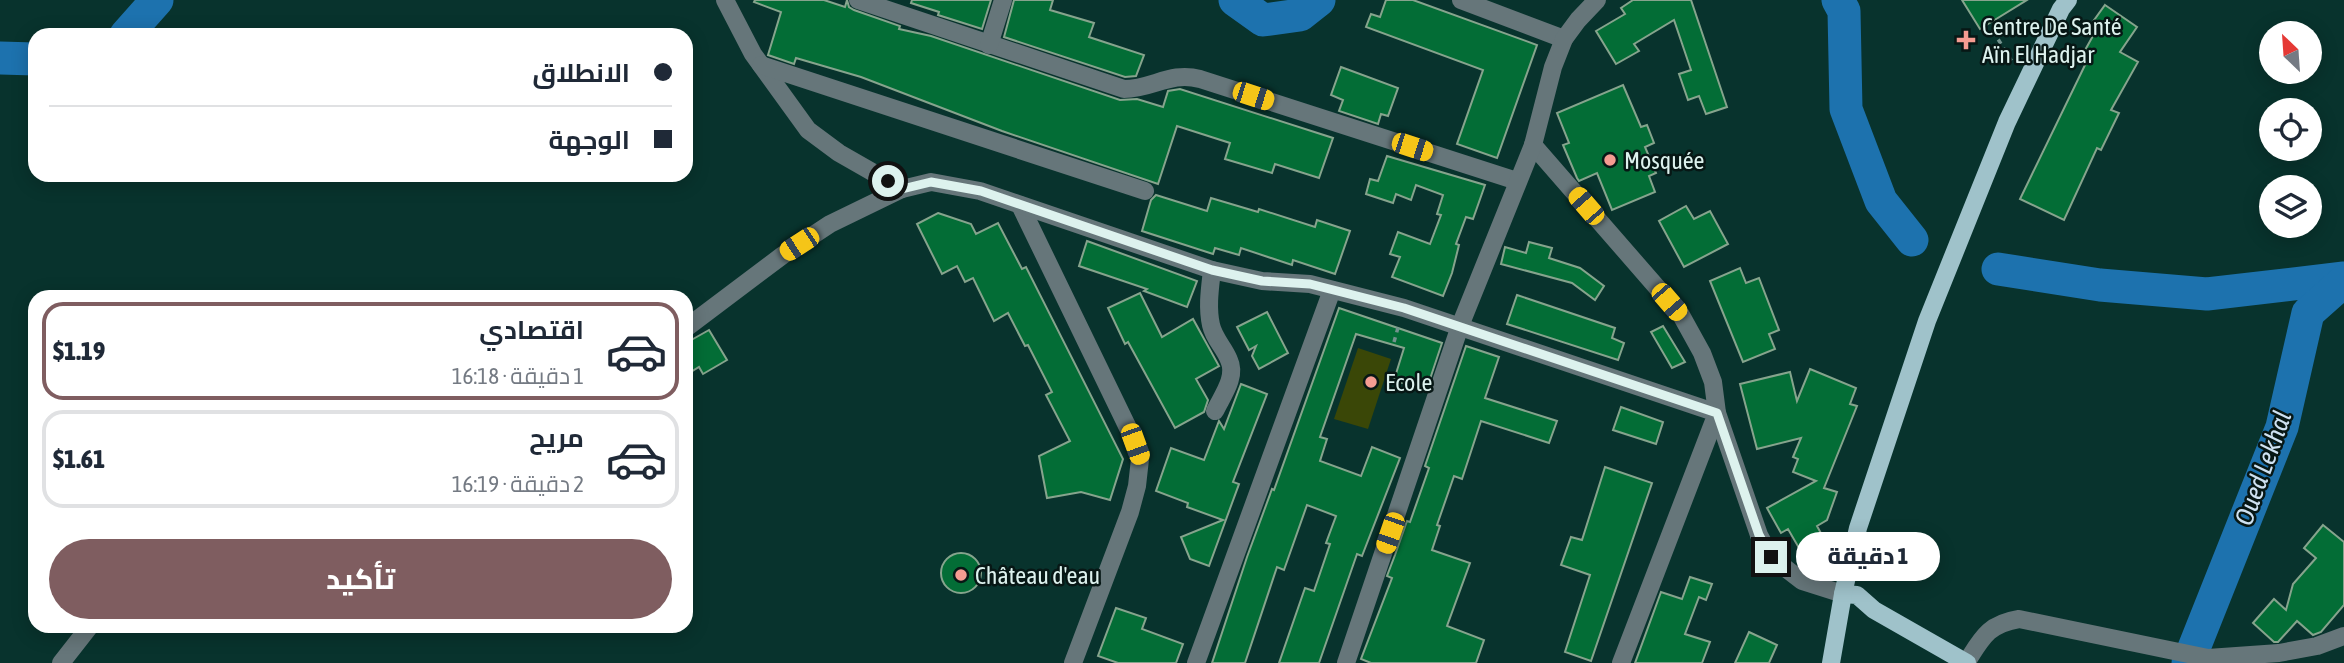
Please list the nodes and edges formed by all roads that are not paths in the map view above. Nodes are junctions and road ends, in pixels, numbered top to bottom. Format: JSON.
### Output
{"nodes":[{"id":1,"x":725,"y":0,"type":"edge"},
{"id":2,"x":858,"y":0,"type":"edge"},
{"id":3,"x":1003,"y":0,"type":"edge"},
{"id":4,"x":1461,"y":0,"type":"edge"},
{"id":5,"x":1597,"y":0,"type":"edge"},
{"id":6,"x":2066,"y":1,"type":"edge"},
{"id":7,"x":1564,"y":39,"type":"junction"},
{"id":8,"x":989,"y":45,"type":"junction"},
{"id":9,"x":761,"y":65,"type":"junction"},
{"id":10,"x":1532,"y":145,"type":"junction"},
{"id":11,"x":1517,"y":181,"type":"junction"},
{"id":12,"x":902,"y":189,"type":"junction"},
{"id":13,"x":1145,"y":191,"type":"dead end"},
{"id":14,"x":1020,"y":205,"type":"junction"},
{"id":15,"x":1212,"y":270,"type":"junction"},
{"id":16,"x":1332,"y":290,"type":"junction"},
{"id":17,"x":693,"y":323,"type":"edge"},
{"id":18,"x":1460,"y":326,"type":"junction"},
{"id":19,"x":1215,"y":411,"type":"dead end"},
{"id":20,"x":1717,"y":413,"type":"junction"},
{"id":21,"x":1843,"y":594,"type":"junction"},
{"id":22,"x":85,"y":633,"type":"edge"},
{"id":23,"x":2344,"y":636,"type":"edge"},
{"id":24,"x":61,"y":663,"type":"edge"},
{"id":25,"x":1073,"y":663,"type":"edge"},
{"id":26,"x":1196,"y":663,"type":"edge"},
{"id":27,"x":1346,"y":663,"type":"edge"},
{"id":28,"x":1621,"y":663,"type":"edge"},
{"id":29,"x":1831,"y":663,"type":"edge"},
{"id":30,"x":1967,"y":663,"type":"edge"}],
"edges":[{"from":1,"to":9,"type":"street"},
{"from":2,"to":8,"type":"street"},
{"from":3,"to":8,"type":"street"},
{"from":4,"to":7,"type":"street"},
{"from":5,"to":7,"type":"street"},
{"from":6,"to":21,"type":"main road"},
{"from":7,"to":10,"type":"street"},
{"from":8,"to":11,"type":"street"},
{"from":9,"to":12,"type":"street"},
{"from":9,"to":13,"type":"street"},
{"from":10,"to":11,"type":"street"},
{"from":10,"to":20,"type":"street"},
{"from":11,"to":18,"type":"street"},
{"from":12,"to":14,"type":"street"},
{"from":12,"to":17,"type":"street"},
{"from":14,"to":15,"type":"street"},
{"from":14,"to":25,"type":"street"},
{"from":15,"to":16,"type":"street"},
{"from":15,"to":19,"type":"street"},
{"from":16,"to":18,"type":"street"},
{"from":16,"to":26,"type":"street"},
{"from":18,"to":20,"type":"street"},
{"from":18,"to":27,"type":"street"},
{"from":20,"to":21,"type":"street"},
{"from":20,"to":28,"type":"street"},
{"from":21,"to":29,"type":"main road"},
{"from":21,"to":30,"type":"main road"},
{"from":22,"to":24,"type":"street"},
{"from":23,"to":30,"type":"street"}]}
